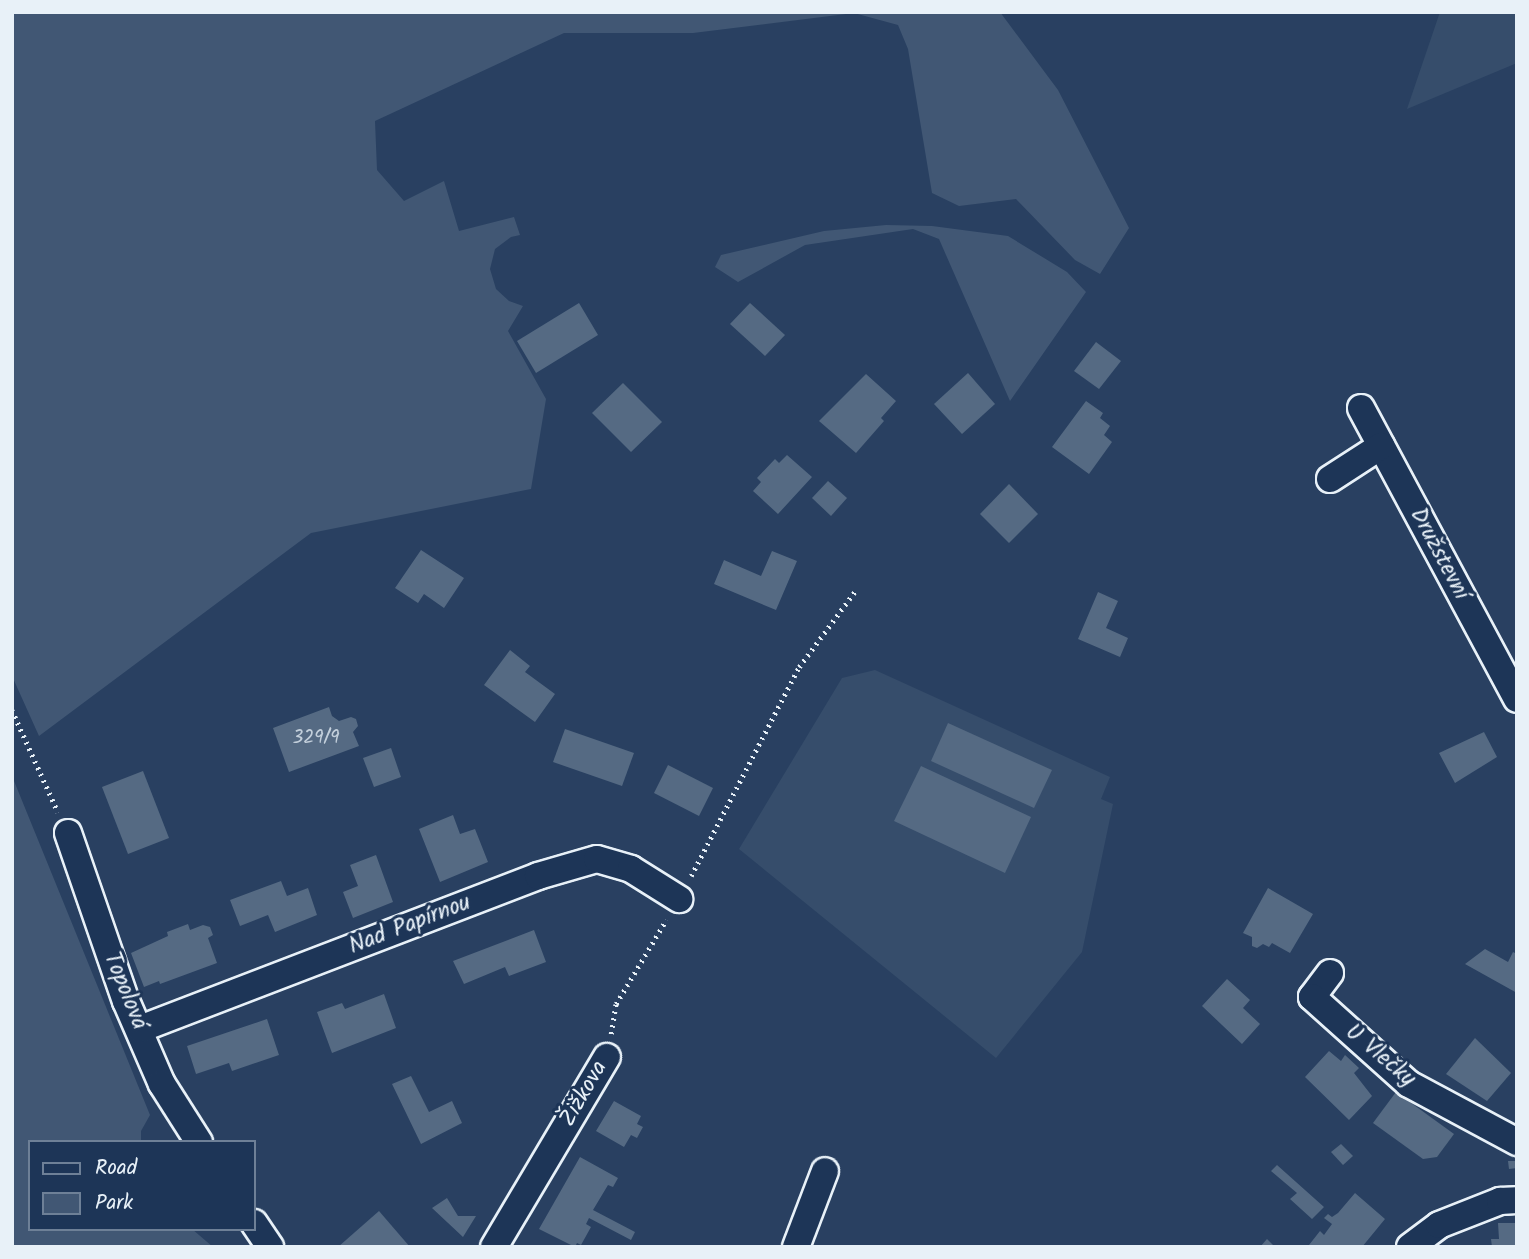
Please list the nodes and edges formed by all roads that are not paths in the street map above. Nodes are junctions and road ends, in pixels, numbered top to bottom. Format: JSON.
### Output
{"nodes":[{"id":1,"x":1361,"y":408,"type":"dead end"},
{"id":2,"x":1381,"y":446,"type":"junction"},
{"id":3,"x":1330,"y":479,"type":"dead end"},
{"id":4,"x":1517,"y":699,"type":"edge"},
{"id":5,"x":68,"y":833,"type":"road end"},
{"id":6,"x":679,"y":899,"type":"road end"},
{"id":7,"x":1329,"y":973,"type":"dead end"},
{"id":8,"x":140,"y":1029,"type":"junction"},
{"id":9,"x":607,"y":1057,"type":"road end"},
{"id":10,"x":198,"y":1140,"type":"edge"},
{"id":11,"x":1517,"y":1142,"type":"edge"},
{"id":12,"x":825,"y":1171,"type":"dead end"},
{"id":13,"x":1517,"y":1200,"type":"edge"},
{"id":14,"x":256,"y":1226,"type":"edge"},
{"id":15,"x":270,"y":1247,"type":"edge"},
{"id":16,"x":494,"y":1247,"type":"edge"},
{"id":17,"x":796,"y":1247,"type":"edge"},
{"id":18,"x":1410,"y":1247,"type":"edge"}],
"edges":[{"from":1,"to":2,"type":"street","name":"Družstevní"},
{"from":2,"to":3,"type":"street"},
{"from":2,"to":4,"type":"street","name":"Družstevní"},
{"from":5,"to":8,"type":"street","name":"Topolová"},
{"from":6,"to":8,"type":"street","name":"Nad Papírnou"},
{"from":7,"to":11,"type":"street","name":"U Vlečky"},
{"from":8,"to":10,"type":"street","name":"Topolová"},
{"from":9,"to":16,"type":"street","name":"Žižkova"},
{"from":12,"to":17,"type":"street"},
{"from":13,"to":18,"type":"street"},
{"from":14,"to":15,"type":"street"}]}
